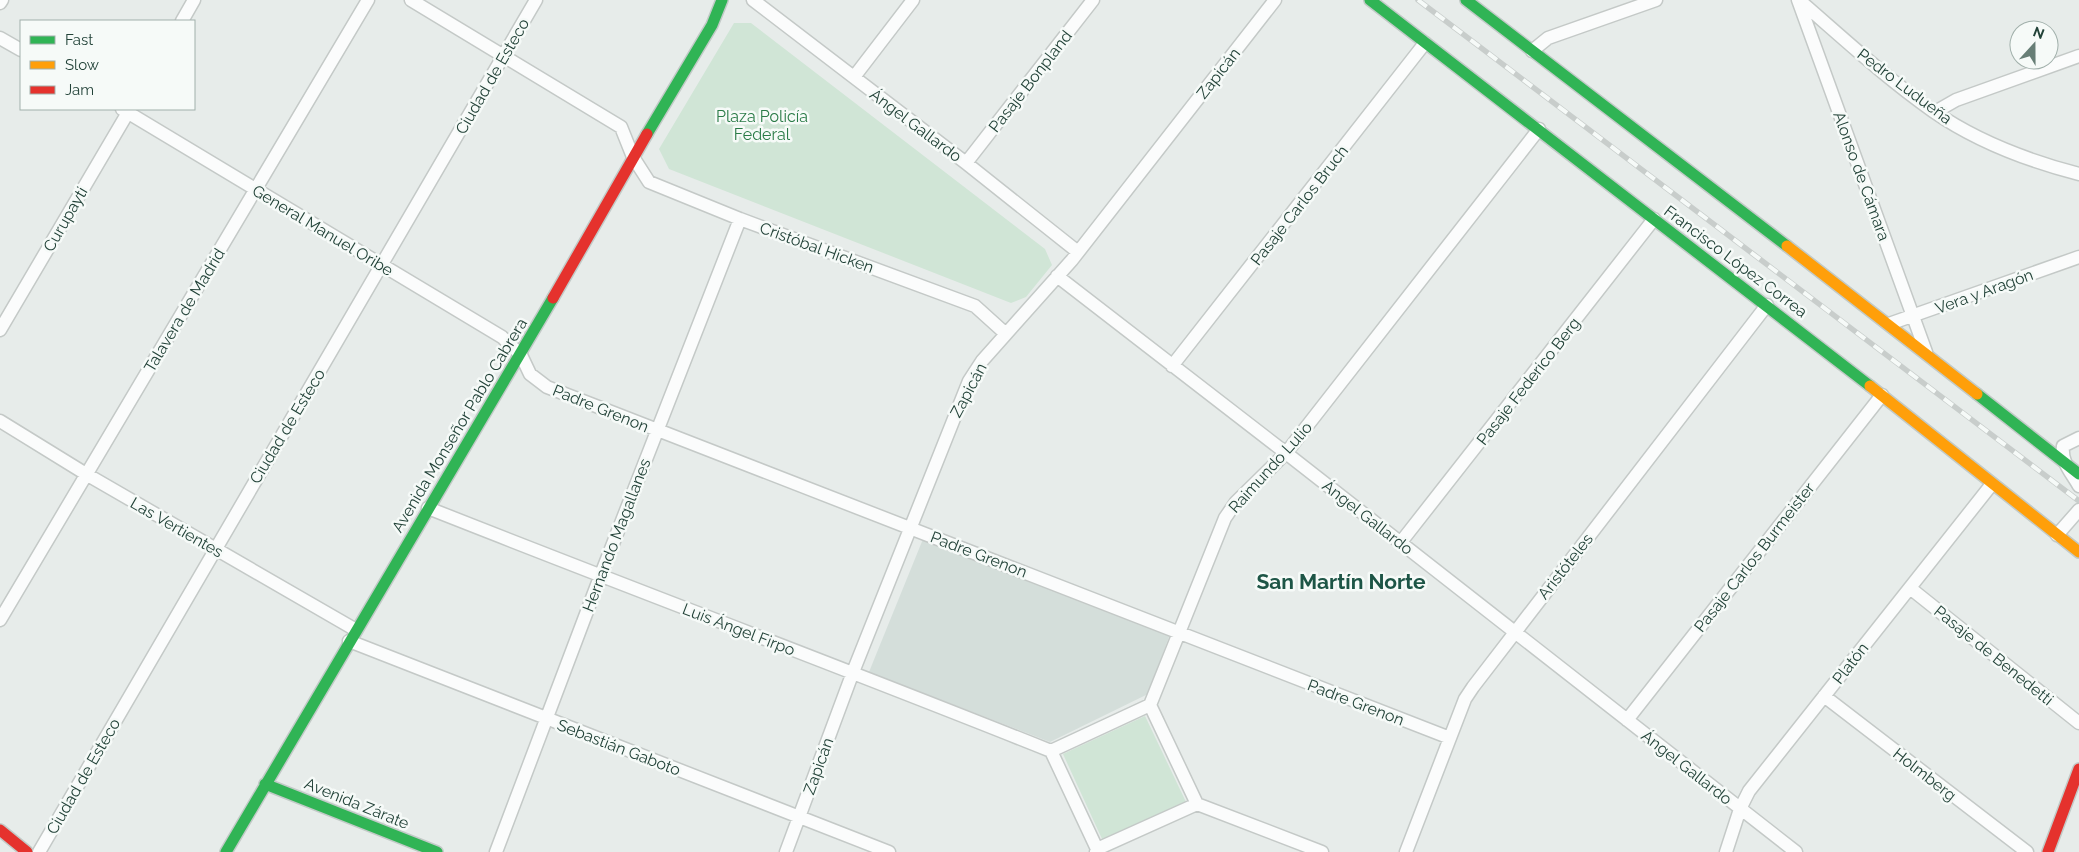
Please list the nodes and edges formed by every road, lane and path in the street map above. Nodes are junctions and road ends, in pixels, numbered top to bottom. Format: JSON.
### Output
{"nodes":[{"id":1,"x":194,"y":0,"type":"edge"},
{"id":2,"x":368,"y":0,"type":"edge"},
{"id":3,"x":411,"y":0,"type":"edge"},
{"id":4,"x":536,"y":0,"type":"edge"},
{"id":5,"x":722,"y":0,"type":"edge"},
{"id":6,"x":732,"y":0,"type":"edge"},
{"id":7,"x":753,"y":0,"type":"edge"},
{"id":8,"x":913,"y":0,"type":"edge"},
{"id":9,"x":1094,"y":0,"type":"edge"},
{"id":10,"x":1275,"y":0,"type":"edge"},
{"id":11,"x":1370,"y":0,"type":"edge"},
{"id":12,"x":1466,"y":0,"type":"edge"},
{"id":13,"x":1656,"y":0,"type":"edge"},
{"id":14,"x":1799,"y":0,"type":"edge"},
{"id":15,"x":718,"y":14,"type":"junction"},
{"id":16,"x":183,"y":20,"type":"edge"},
{"id":17,"x":0,"y":38,"type":"edge"},
{"id":18,"x":1425,"y":43,"type":"junction"},
{"id":19,"x":20,"y":49,"type":"edge"},
{"id":20,"x":1532,"y":51,"type":"junction"},
{"id":21,"x":503,"y":56,"type":"junction"},
{"id":22,"x":2079,"y":56,"type":"edge"},
{"id":23,"x":854,"y":77,"type":"junction"},
{"id":24,"x":127,"y":110,"type":"edge"},
{"id":25,"x":1935,"y":112,"type":"junction"},
{"id":26,"x":1539,"y":129,"type":"junction"},
{"id":27,"x":633,"y":157,"type":"junction"},
{"id":28,"x":966,"y":163,"type":"junction"},
{"id":29,"x":2079,"y":174,"type":"edge"},
{"id":30,"x":256,"y":190,"type":"junction"},
{"id":31,"x":740,"y":219,"type":"junction"},
{"id":32,"x":1654,"y":219,"type":"junction"},
{"id":33,"x":1078,"y":252,"type":"junction"},
{"id":34,"x":2079,"y":257,"type":"edge"},
{"id":35,"x":382,"y":265,"type":"junction"},
{"id":36,"x":1057,"y":276,"type":"junction"},
{"id":37,"x":1767,"y":305,"type":"junction"},
{"id":38,"x":1913,"y":316,"type":"junction"},
{"id":39,"x":1889,"y":324,"type":"junction"},
{"id":40,"x":0,"y":330,"type":"edge"},
{"id":41,"x":1006,"y":334,"type":"junction"},
{"id":42,"x":1926,"y":352,"type":"junction"},
{"id":43,"x":521,"y":356,"type":"junction"},
{"id":44,"x":1172,"y":366,"type":"junction"},
{"id":45,"x":1882,"y":395,"type":"junction"},
{"id":46,"x":0,"y":421,"type":"edge"},
{"id":47,"x":657,"y":430,"type":"junction"},
{"id":48,"x":2079,"y":438,"type":"edge"},
{"id":49,"x":1286,"y":453,"type":"junction"},
{"id":50,"x":2064,"y":461,"type":"junction"},
{"id":51,"x":86,"y":474,"type":"junction"},
{"id":52,"x":2079,"y":474,"type":"edge"},
{"id":53,"x":1992,"y":484,"type":"junction"},
{"id":54,"x":2079,"y":486,"type":"edge"},
{"id":55,"x":428,"y":508,"type":"junction"},
{"id":56,"x":2079,"y":510,"type":"edge"},
{"id":57,"x":910,"y":528,"type":"junction"},
{"id":58,"x":2057,"y":535,"type":"junction"},
{"id":59,"x":1401,"y":542,"type":"junction"},
{"id":60,"x":215,"y":549,"type":"junction"},
{"id":61,"x":2079,"y":552,"type":"edge"},
{"id":62,"x":600,"y":576,"type":"junction"},
{"id":63,"x":1910,"y":588,"type":"junction"},
{"id":64,"x":0,"y":620,"type":"edge"},
{"id":65,"x":1178,"y":632,"type":"junction"},
{"id":66,"x":1514,"y":632,"type":"junction"},
{"id":67,"x":352,"y":635,"type":"junction"},
{"id":68,"x":853,"y":672,"type":"junction"},
{"id":69,"x":1824,"y":696,"type":"junction"},
{"id":70,"x":1150,"y":705,"type":"junction"},
{"id":71,"x":546,"y":719,"type":"junction"},
{"id":72,"x":1627,"y":720,"type":"junction"},
{"id":73,"x":2079,"y":723,"type":"edge"},
{"id":74,"x":1450,"y":738,"type":"junction"},
{"id":75,"x":1051,"y":751,"type":"junction"},
{"id":76,"x":2079,"y":769,"type":"edge"},
{"id":77,"x":265,"y":784,"type":"junction"},
{"id":78,"x":1197,"y":804,"type":"junction"},
{"id":79,"x":1740,"y":809,"type":"junction"},
{"id":80,"x":799,"y":817,"type":"junction"},
{"id":81,"x":0,"y":830,"type":"edge"},
{"id":82,"x":1097,"y":851,"type":"edge"},
{"id":83,"x":27,"y":852,"type":"edge"},
{"id":84,"x":39,"y":852,"type":"edge"},
{"id":85,"x":226,"y":852,"type":"edge"},
{"id":86,"x":437,"y":852,"type":"edge"},
{"id":87,"x":496,"y":852,"type":"edge"},
{"id":88,"x":786,"y":852,"type":"edge"},
{"id":89,"x":889,"y":852,"type":"edge"},
{"id":90,"x":1322,"y":852,"type":"edge"},
{"id":91,"x":1406,"y":852,"type":"edge"},
{"id":92,"x":1726,"y":852,"type":"edge"},
{"id":93,"x":1796,"y":852,"type":"edge"},
{"id":94,"x":2027,"y":852,"type":"edge"},
{"id":95,"x":2048,"y":852,"type":"edge"}],
"edges":[{"from":1,"to":16,"type":"street"},
{"from":2,"to":30,"type":"street","name":"Talavera de Madrid"},
{"from":3,"to":21,"type":"street","name":"Cristóbal Hicken"},
{"from":4,"to":21,"type":"street","name":"Ciudad de Esteco"},
{"from":5,"to":15,"type":"main road","name":"Avenida Monseñor Pablo Cabrera"},
{"from":6,"to":15,"type":"main road","name":"Avenida Monseñor Pablo Cabrera"},
{"from":7,"to":23,"type":"street","name":"Ángel Gallardo"},
{"from":8,"to":23,"type":"street"},
{"from":9,"to":28,"type":"street","name":"Pasaje Bonpland"},
{"from":10,"to":33,"type":"street","name":"Zapicán"},
{"from":11,"to":18,"type":"main road","name":"Francisco López Correa"},
{"from":12,"to":20,"type":"main road"},
{"from":13,"to":20,"type":"street"},
{"from":14,"to":25,"type":"street","name":"Pedro Ludueña"},
{"from":14,"to":38,"type":"street","name":"Alonso de Cámara"},
{"from":15,"to":27,"type":"main road","name":"Avenida Monseñor Pablo Cabrera"},
{"from":17,"to":19,"type":"street"},
{"from":18,"to":26,"type":"main road","name":"Francisco López Correa"},
{"from":18,"to":44,"type":"street","name":"Pasaje Carlos Bruch"},
{"from":20,"to":39,"type":"main road"},
{"from":21,"to":27,"type":"street","name":"Cristóbal Hicken"},
{"from":21,"to":35,"type":"street","name":"Ciudad de Esteco"},
{"from":22,"to":25,"type":"street"},
{"from":23,"to":28,"type":"street","name":"Ángel Gallardo"},
{"from":24,"to":30,"type":"street","name":"General Manuel Oribe"},
{"from":24,"to":40,"type":"street","name":"Curupayti"},
{"from":25,"to":29,"type":"street","name":"Pedro Ludueña"},
{"from":26,"to":32,"type":"main road","name":"Francisco López Correa"},
{"from":26,"to":49,"type":"street","name":"Raimundo Lulio"},
{"from":27,"to":31,"type":"street","name":"Cristóbal Hicken"},
{"from":27,"to":43,"type":"main road","name":"Avenida Monseñor Pablo Cabrera"},
{"from":28,"to":33,"type":"street","name":"Ángel Gallardo"},
{"from":30,"to":35,"type":"street","name":"General Manuel Oribe"},
{"from":30,"to":51,"type":"street","name":"Talavera de Madrid"},
{"from":31,"to":41,"type":"street","name":"Cristóbal Hicken"},
{"from":31,"to":47,"type":"street","name":"Hernando Magallanes"},
{"from":32,"to":37,"type":"main road","name":"Francisco López Correa"},
{"from":32,"to":59,"type":"street","name":"Pasaje Federico Berg"},
{"from":33,"to":36,"type":"street","name":"Zapicán"},
{"from":34,"to":38,"type":"street","name":"Vera y Aragón"},
{"from":35,"to":43,"type":"street","name":"General Manuel Oribe"},
{"from":35,"to":60,"type":"street","name":"Ciudad de Esteco"},
{"from":36,"to":41,"type":"street","name":"Zapicán"},
{"from":36,"to":44,"type":"street","name":"Ángel Gallardo"},
{"from":37,"to":45,"type":"main road","name":"Francisco López Correa"},
{"from":37,"to":66,"type":"street","name":"Aristóteles"},
{"from":38,"to":39,"type":"street","name":"Vera y Aragón"},
{"from":38,"to":42,"type":"street","name":"Alonso de Cámara"},
{"from":39,"to":42,"type":"main road"},
{"from":41,"to":57,"type":"street","name":"Zapicán"},
{"from":42,"to":50,"type":"main road"},
{"from":43,"to":47,"type":"street","name":"Padre Grenon"},
{"from":43,"to":55,"type":"main road","name":"Avenida Monseñor Pablo Cabrera"},
{"from":44,"to":49,"type":"street","name":"Ángel Gallardo"},
{"from":45,"to":53,"type":"main road","name":"Francisco López Correa"},
{"from":45,"to":72,"type":"street","name":"Pasaje Carlos Burmeister"},
{"from":46,"to":51,"type":"street","name":"Las Vertientes"},
{"from":47,"to":57,"type":"street","name":"Padre Grenon"},
{"from":47,"to":62,"type":"street","name":"Hernando Magallanes"},
{"from":48,"to":50,"type":"street"},
{"from":49,"to":59,"type":"street","name":"Ángel Gallardo"},
{"from":49,"to":65,"type":"street","name":"Raimundo Lulio"},
{"from":50,"to":52,"type":"main road"},
{"from":50,"to":54,"type":"street"},
{"from":51,"to":60,"type":"street","name":"Las Vertientes"},
{"from":51,"to":64,"type":"street","name":"Talavera de Madrid"},
{"from":53,"to":58,"type":"main road","name":"Francisco López Correa"},
{"from":53,"to":63,"type":"street","name":"Platón"},
{"from":55,"to":62,"type":"street","name":"Luis Ángel Firpo"},
{"from":55,"to":67,"type":"main road","name":"Avenida Monseñor Pablo Cabrera"},
{"from":56,"to":58,"type":"street"},
{"from":57,"to":65,"type":"street","name":"Padre Grenon"},
{"from":57,"to":68,"type":"street","name":"Zapicán"},
{"from":58,"to":61,"type":"main road","name":"Francisco López Correa"},
{"from":59,"to":66,"type":"street","name":"Ángel Gallardo"},
{"from":60,"to":67,"type":"street","name":"Las Vertientes"},
{"from":60,"to":84,"type":"street","name":"Ciudad de Esteco"},
{"from":62,"to":68,"type":"street","name":"Luis Ángel Firpo"},
{"from":62,"to":71,"type":"street","name":"Hernando Magallanes"},
{"from":63,"to":69,"type":"street","name":"Platón"},
{"from":63,"to":73,"type":"street","name":"Pasaje de Benedetti"},
{"from":65,"to":70,"type":"street","name":"Raimundo Lulio"},
{"from":65,"to":74,"type":"street","name":"Padre Grenon"},
{"from":66,"to":72,"type":"street","name":"Ángel Gallardo"},
{"from":66,"to":74,"type":"street","name":"Aristóteles"},
{"from":67,"to":71,"type":"street","name":"Sebastián Gaboto"},
{"from":67,"to":77,"type":"main road","name":"Avenida Monseñor Pablo Cabrera"},
{"from":68,"to":75,"type":"street","name":"Luis Ángel Firpo"},
{"from":68,"to":80,"type":"street","name":"Zapicán"},
{"from":69,"to":79,"type":"street","name":"Platón"},
{"from":69,"to":94,"type":"street","name":"Holmberg"},
{"from":70,"to":75,"type":"street"},
{"from":70,"to":78,"type":"street"},
{"from":71,"to":80,"type":"street","name":"Sebastián Gaboto"},
{"from":71,"to":87,"type":"street","name":"Hernando Magallanes"},
{"from":72,"to":79,"type":"street","name":"Ángel Gallardo"},
{"from":74,"to":91,"type":"street","name":"Aristóteles"},
{"from":75,"to":82,"type":"street"},
{"from":76,"to":95,"type":"main road"},
{"from":77,"to":85,"type":"main road","name":"Avenida Monseñor Pablo Cabrera"},
{"from":77,"to":86,"type":"main road","name":"Avenida Zárate"},
{"from":78,"to":82,"type":"street"},
{"from":78,"to":90,"type":"street"},
{"from":79,"to":92,"type":"street","name":"Platón"},
{"from":79,"to":93,"type":"street","name":"Ángel Gallardo"},
{"from":80,"to":88,"type":"street","name":"Zapicán"},
{"from":80,"to":89,"type":"street","name":"Sebastián Gaboto"},
{"from":81,"to":83,"type":"main road"}]}
